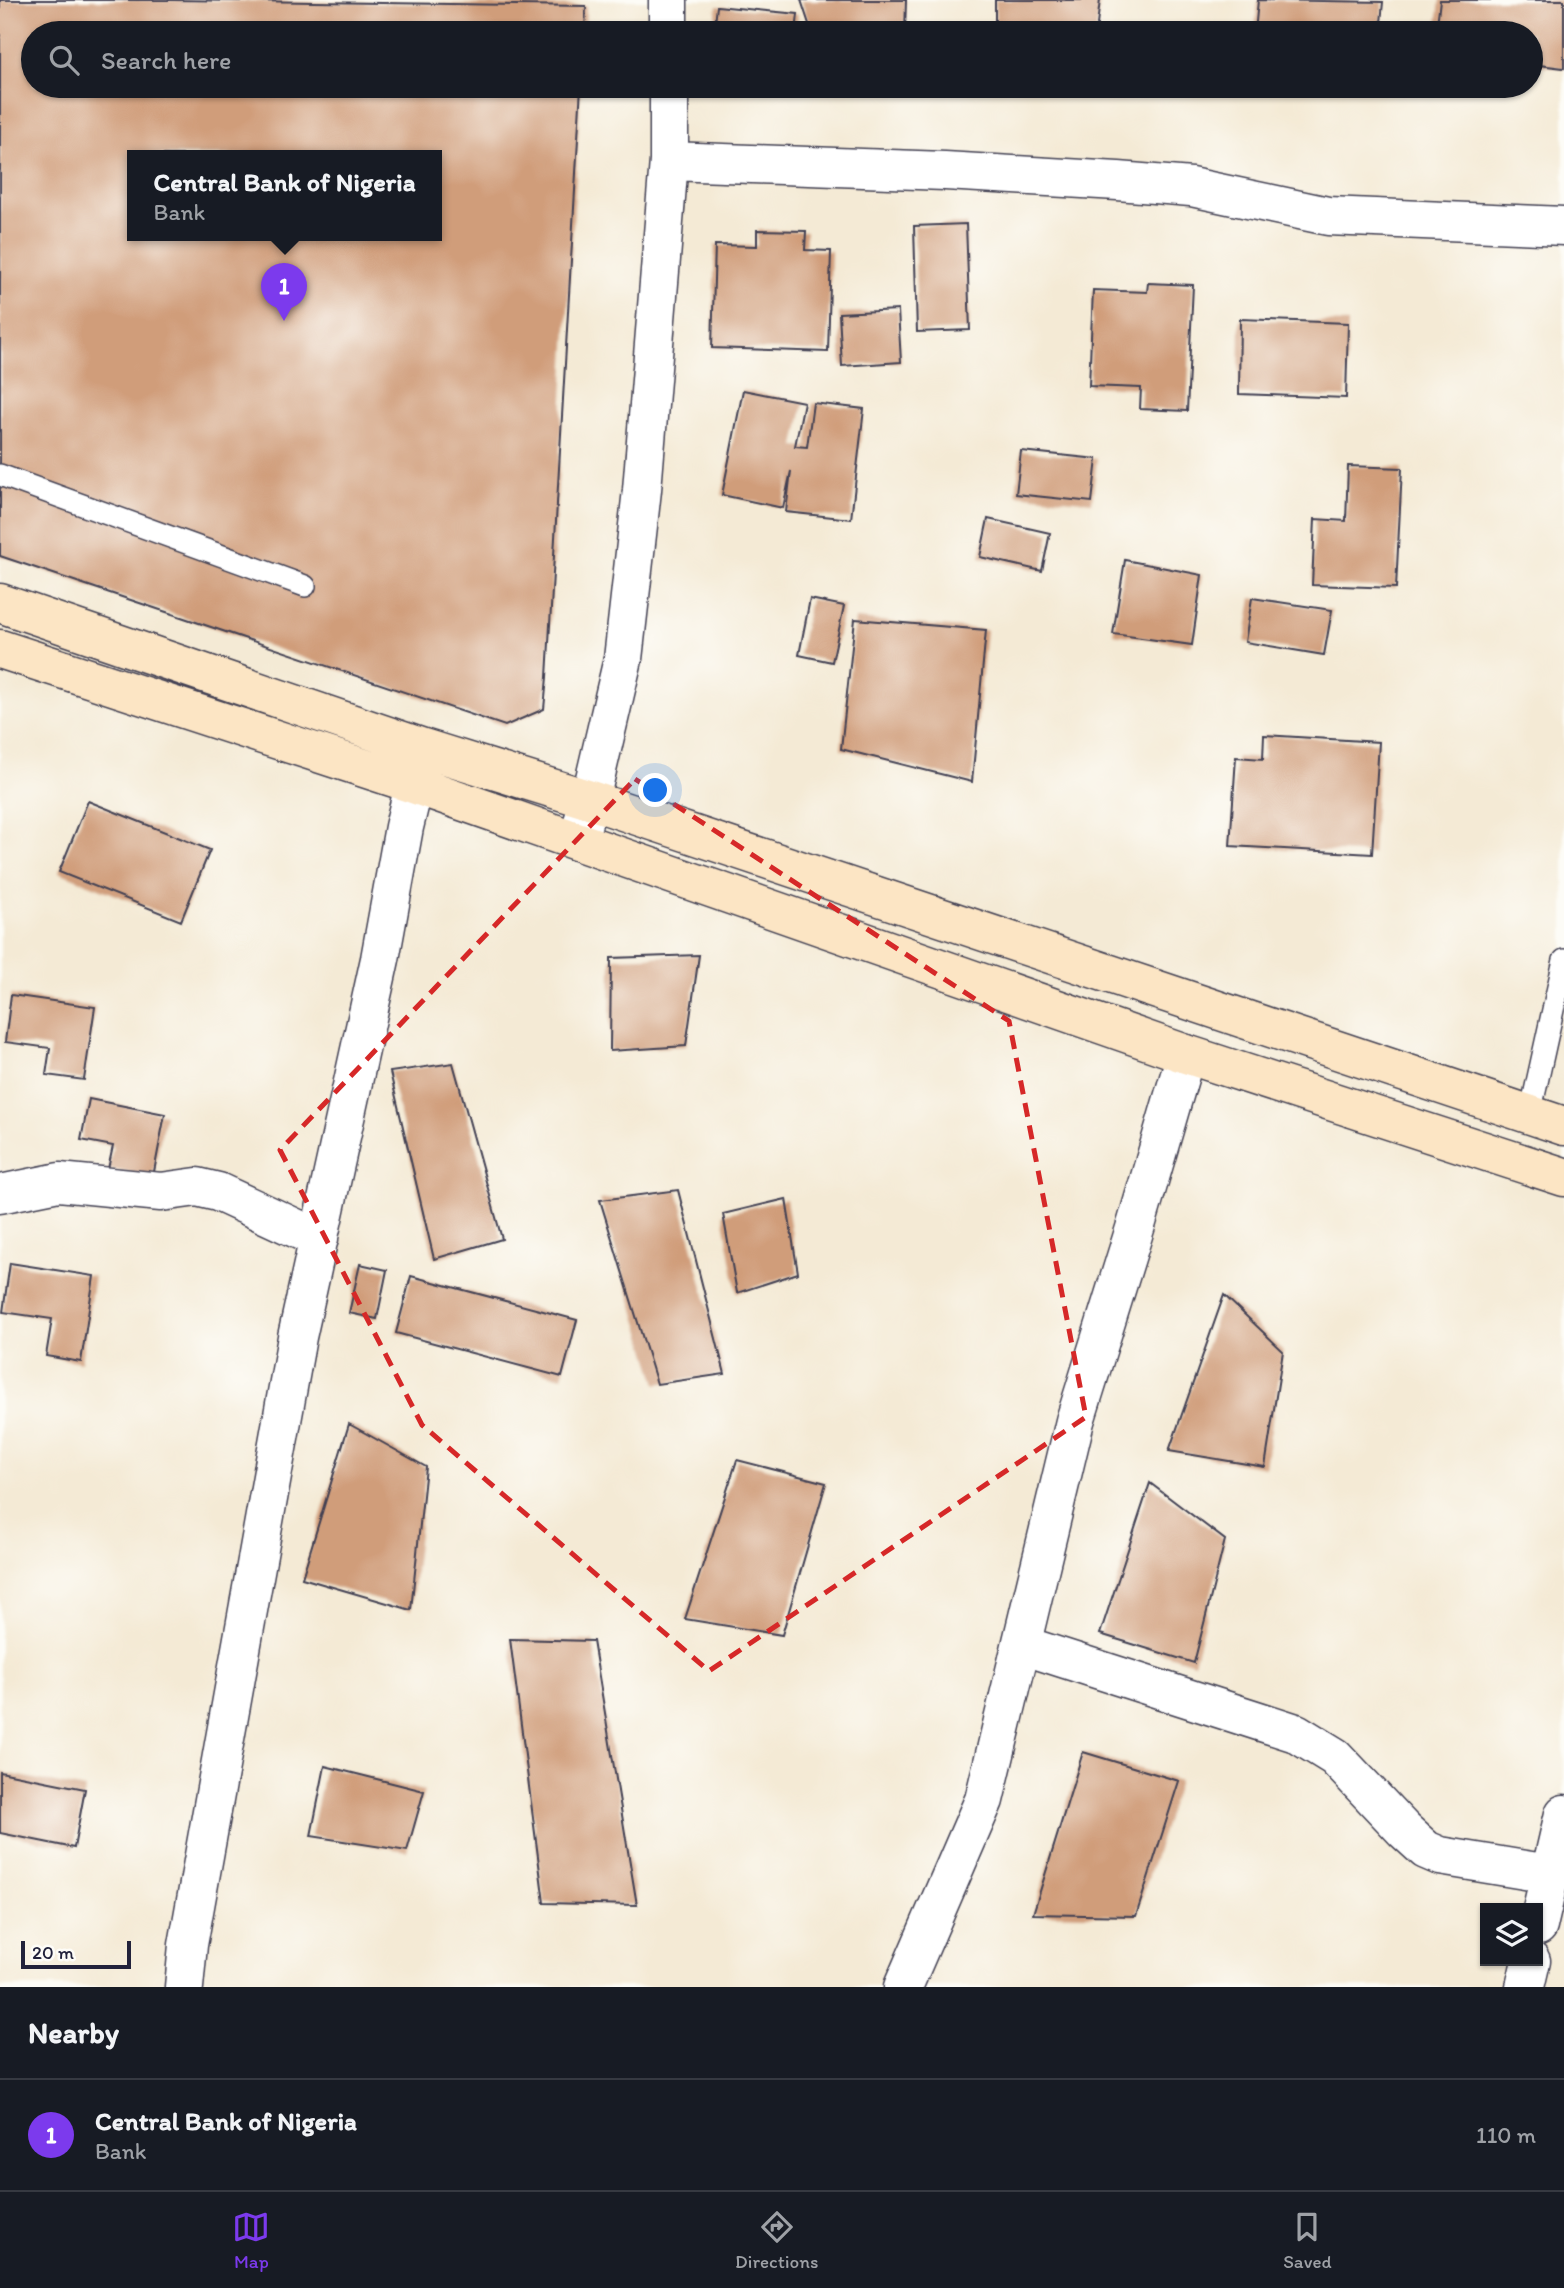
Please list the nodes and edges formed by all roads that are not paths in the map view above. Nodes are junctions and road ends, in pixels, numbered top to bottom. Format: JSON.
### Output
{"nodes":[{"id":1,"x":668,"y":0,"type":"edge"},
{"id":2,"x":668,"y":21,"type":"edge"},
{"id":3,"x":669,"y":98,"type":"edge"},
{"id":4,"x":669,"y":161,"type":"junction"},
{"id":5,"x":1564,"y":226,"type":"edge"},
{"id":6,"x":0,"y":475,"type":"edge"},
{"id":7,"x":305,"y":586,"type":"dead end"},
{"id":8,"x":0,"y":603,"type":"edge"},
{"id":9,"x":0,"y":649,"type":"edge"},
{"id":10,"x":423,"y":748,"type":"junction"},
{"id":11,"x":413,"y":784,"type":"junction"},
{"id":12,"x":590,"y":800,"type":"junction"},
{"id":13,"x":577,"y":841,"type":"junction"},
{"id":14,"x":1564,"y":960,"type":"edge"},
{"id":15,"x":1186,"y":1054,"type":"junction"},
{"id":16,"x":1547,"y":1120,"type":"edge"},
{"id":17,"x":1564,"y":1177,"type":"edge"},
{"id":18,"x":0,"y":1194,"type":"edge"},
{"id":19,"x":319,"y":1239,"type":"junction"},
{"id":20,"x":1022,"y":1645,"type":"junction"},
{"id":21,"x":1564,"y":1814,"type":"edge"},
{"id":22,"x":1549,"y":1874,"type":"junction"},
{"id":23,"x":1543,"y":1903,"type":"edge"},
{"id":24,"x":1530,"y":1966,"type":"edge"},
{"id":25,"x":184,"y":1987,"type":"edge"},
{"id":26,"x":903,"y":1987,"type":"edge"},
{"id":27,"x":1525,"y":1987,"type":"edge"}],
"edges":[{"from":1,"to":2,"type":"street"},
{"from":3,"to":4,"type":"street"},
{"from":4,"to":5,"type":"street"},
{"from":4,"to":12,"type":"street"},
{"from":6,"to":7,"type":"lane"},
{"from":8,"to":10,"type":"street"},
{"from":9,"to":11,"type":"street"},
{"from":10,"to":11,"type":"street"},
{"from":10,"to":12,"type":"street"},
{"from":11,"to":13,"type":"street"},
{"from":11,"to":19,"type":"street"},
{"from":12,"to":13,"type":"street"},
{"from":12,"to":16,"type":"street"},
{"from":13,"to":15,"type":"street"},
{"from":14,"to":16,"type":"lane"},
{"from":15,"to":17,"type":"street"},
{"from":15,"to":20,"type":"street"},
{"from":18,"to":19,"type":"street"},
{"from":19,"to":25,"type":"street"},
{"from":20,"to":22,"type":"street"},
{"from":20,"to":26,"type":"street"},
{"from":21,"to":22,"type":"street"},
{"from":22,"to":23,"type":"street"},
{"from":24,"to":27,"type":"street"}]}
